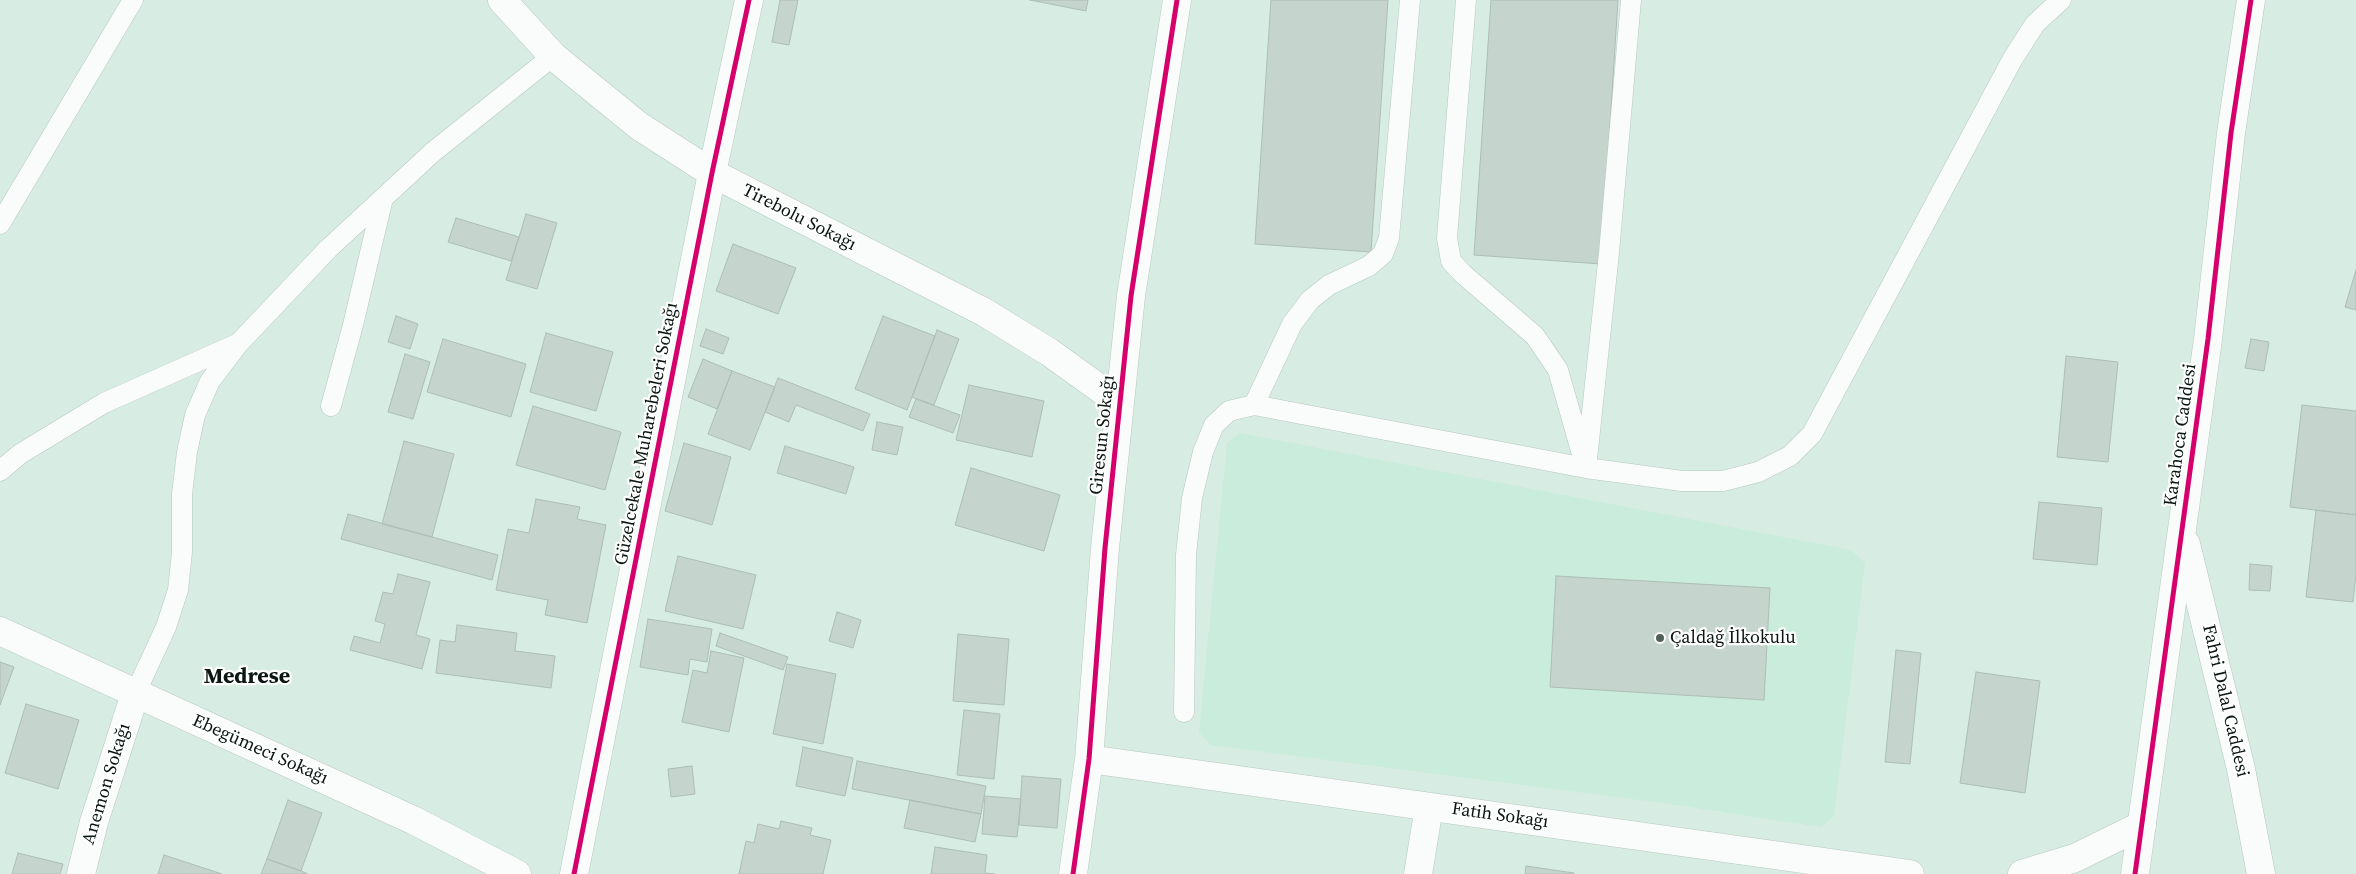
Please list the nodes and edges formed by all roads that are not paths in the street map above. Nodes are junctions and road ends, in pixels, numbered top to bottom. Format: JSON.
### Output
{"nodes":[{"id":1,"x":133,"y":0,"type":"edge"},
{"id":2,"x":502,"y":0,"type":"edge"},
{"id":3,"x":749,"y":0,"type":"edge"},
{"id":4,"x":1178,"y":0,"type":"edge"},
{"id":5,"x":1410,"y":0,"type":"edge"},
{"id":6,"x":1466,"y":0,"type":"edge"},
{"id":7,"x":1630,"y":0,"type":"edge"},
{"id":8,"x":2061,"y":0,"type":"edge"},
{"id":9,"x":2252,"y":0,"type":"edge"},
{"id":10,"x":553,"y":56,"type":"junction"},
{"id":11,"x":712,"y":173,"type":"junction"},
{"id":12,"x":383,"y":198,"type":"junction"},
{"id":13,"x":0,"y":224,"type":"edge"},
{"id":14,"x":239,"y":343,"type":"junction"},
{"id":15,"x":1120,"y":403,"type":"junction"},
{"id":16,"x":1254,"y":405,"type":"junction"},
{"id":17,"x":331,"y":406,"type":"dead end"},
{"id":18,"x":1586,"y":468,"type":"junction"},
{"id":19,"x":0,"y":471,"type":"edge"},
{"id":20,"x":2183,"y":530,"type":"junction"},
{"id":21,"x":0,"y":631,"type":"edge"},
{"id":22,"x":135,"y":694,"type":"junction"},
{"id":23,"x":1184,"y":712,"type":"dead end"},
{"id":24,"x":1089,"y":759,"type":"junction"},
{"id":25,"x":1429,"y":806,"type":"junction"},
{"id":26,"x":2142,"y":826,"type":"junction"},
{"id":27,"x":1790,"y":866,"type":"edge"},
{"id":28,"x":80,"y":874,"type":"edge"},
{"id":29,"x":517,"y":874,"type":"edge"},
{"id":30,"x":574,"y":874,"type":"edge"},
{"id":31,"x":1073,"y":874,"type":"edge"},
{"id":32,"x":1418,"y":874,"type":"edge"},
{"id":33,"x":1910,"y":874,"type":"edge"},
{"id":34,"x":2022,"y":874,"type":"edge"},
{"id":35,"x":2134,"y":874,"type":"edge"},
{"id":36,"x":2260,"y":874,"type":"edge"}],
"edges":[{"from":1,"to":13,"type":"lane"},
{"from":2,"to":10,"type":"street","name":"Tirebolu Sokağı"},
{"from":3,"to":11,"type":"street","name":"Güzelcekale Muharebeleri Sokağı"},
{"from":4,"to":15,"type":"street","name":"Giresun Sokağı"},
{"from":5,"to":16,"type":"lane"},
{"from":6,"to":18,"type":"lane"},
{"from":7,"to":18,"type":"lane"},
{"from":8,"to":18,"type":"lane"},
{"from":9,"to":20,"type":"street","name":"Karahoca Caddesi"},
{"from":10,"to":11,"type":"street","name":"Tirebolu Sokağı"},
{"from":10,"to":12,"type":"lane"},
{"from":11,"to":15,"type":"street","name":"Tirebolu Sokağı"},
{"from":11,"to":30,"type":"street","name":"Güzelcekale Muharebeleri Sokağı"},
{"from":12,"to":14,"type":"lane"},
{"from":12,"to":17,"type":"lane"},
{"from":14,"to":19,"type":"lane"},
{"from":14,"to":22,"type":"lane"},
{"from":15,"to":24,"type":"street","name":"Giresun Sokağı"},
{"from":16,"to":18,"type":"lane"},
{"from":16,"to":23,"type":"lane"},
{"from":20,"to":26,"type":"street","name":"Karahoca Caddesi"},
{"from":20,"to":36,"type":"street","name":"Fahri Dalal Caddesi"},
{"from":21,"to":22,"type":"street","name":"Ebegümeci Sokağı"},
{"from":22,"to":28,"type":"street","name":"Anemon Sokağı"},
{"from":22,"to":29,"type":"street","name":"Ebegümeci Sokağı"},
{"from":24,"to":25,"type":"street","name":"Fatih Sokağı"},
{"from":24,"to":31,"type":"street","name":"Giresun Sokağı"},
{"from":25,"to":27,"type":"street","name":"Fatih Sokağı"},
{"from":25,"to":32,"type":"street"},
{"from":26,"to":34,"type":"street"},
{"from":26,"to":35,"type":"street","name":"Karahoca Caddesi"},
{"from":27,"to":33,"type":"street","name":"Fatih Sokağı"}]}
